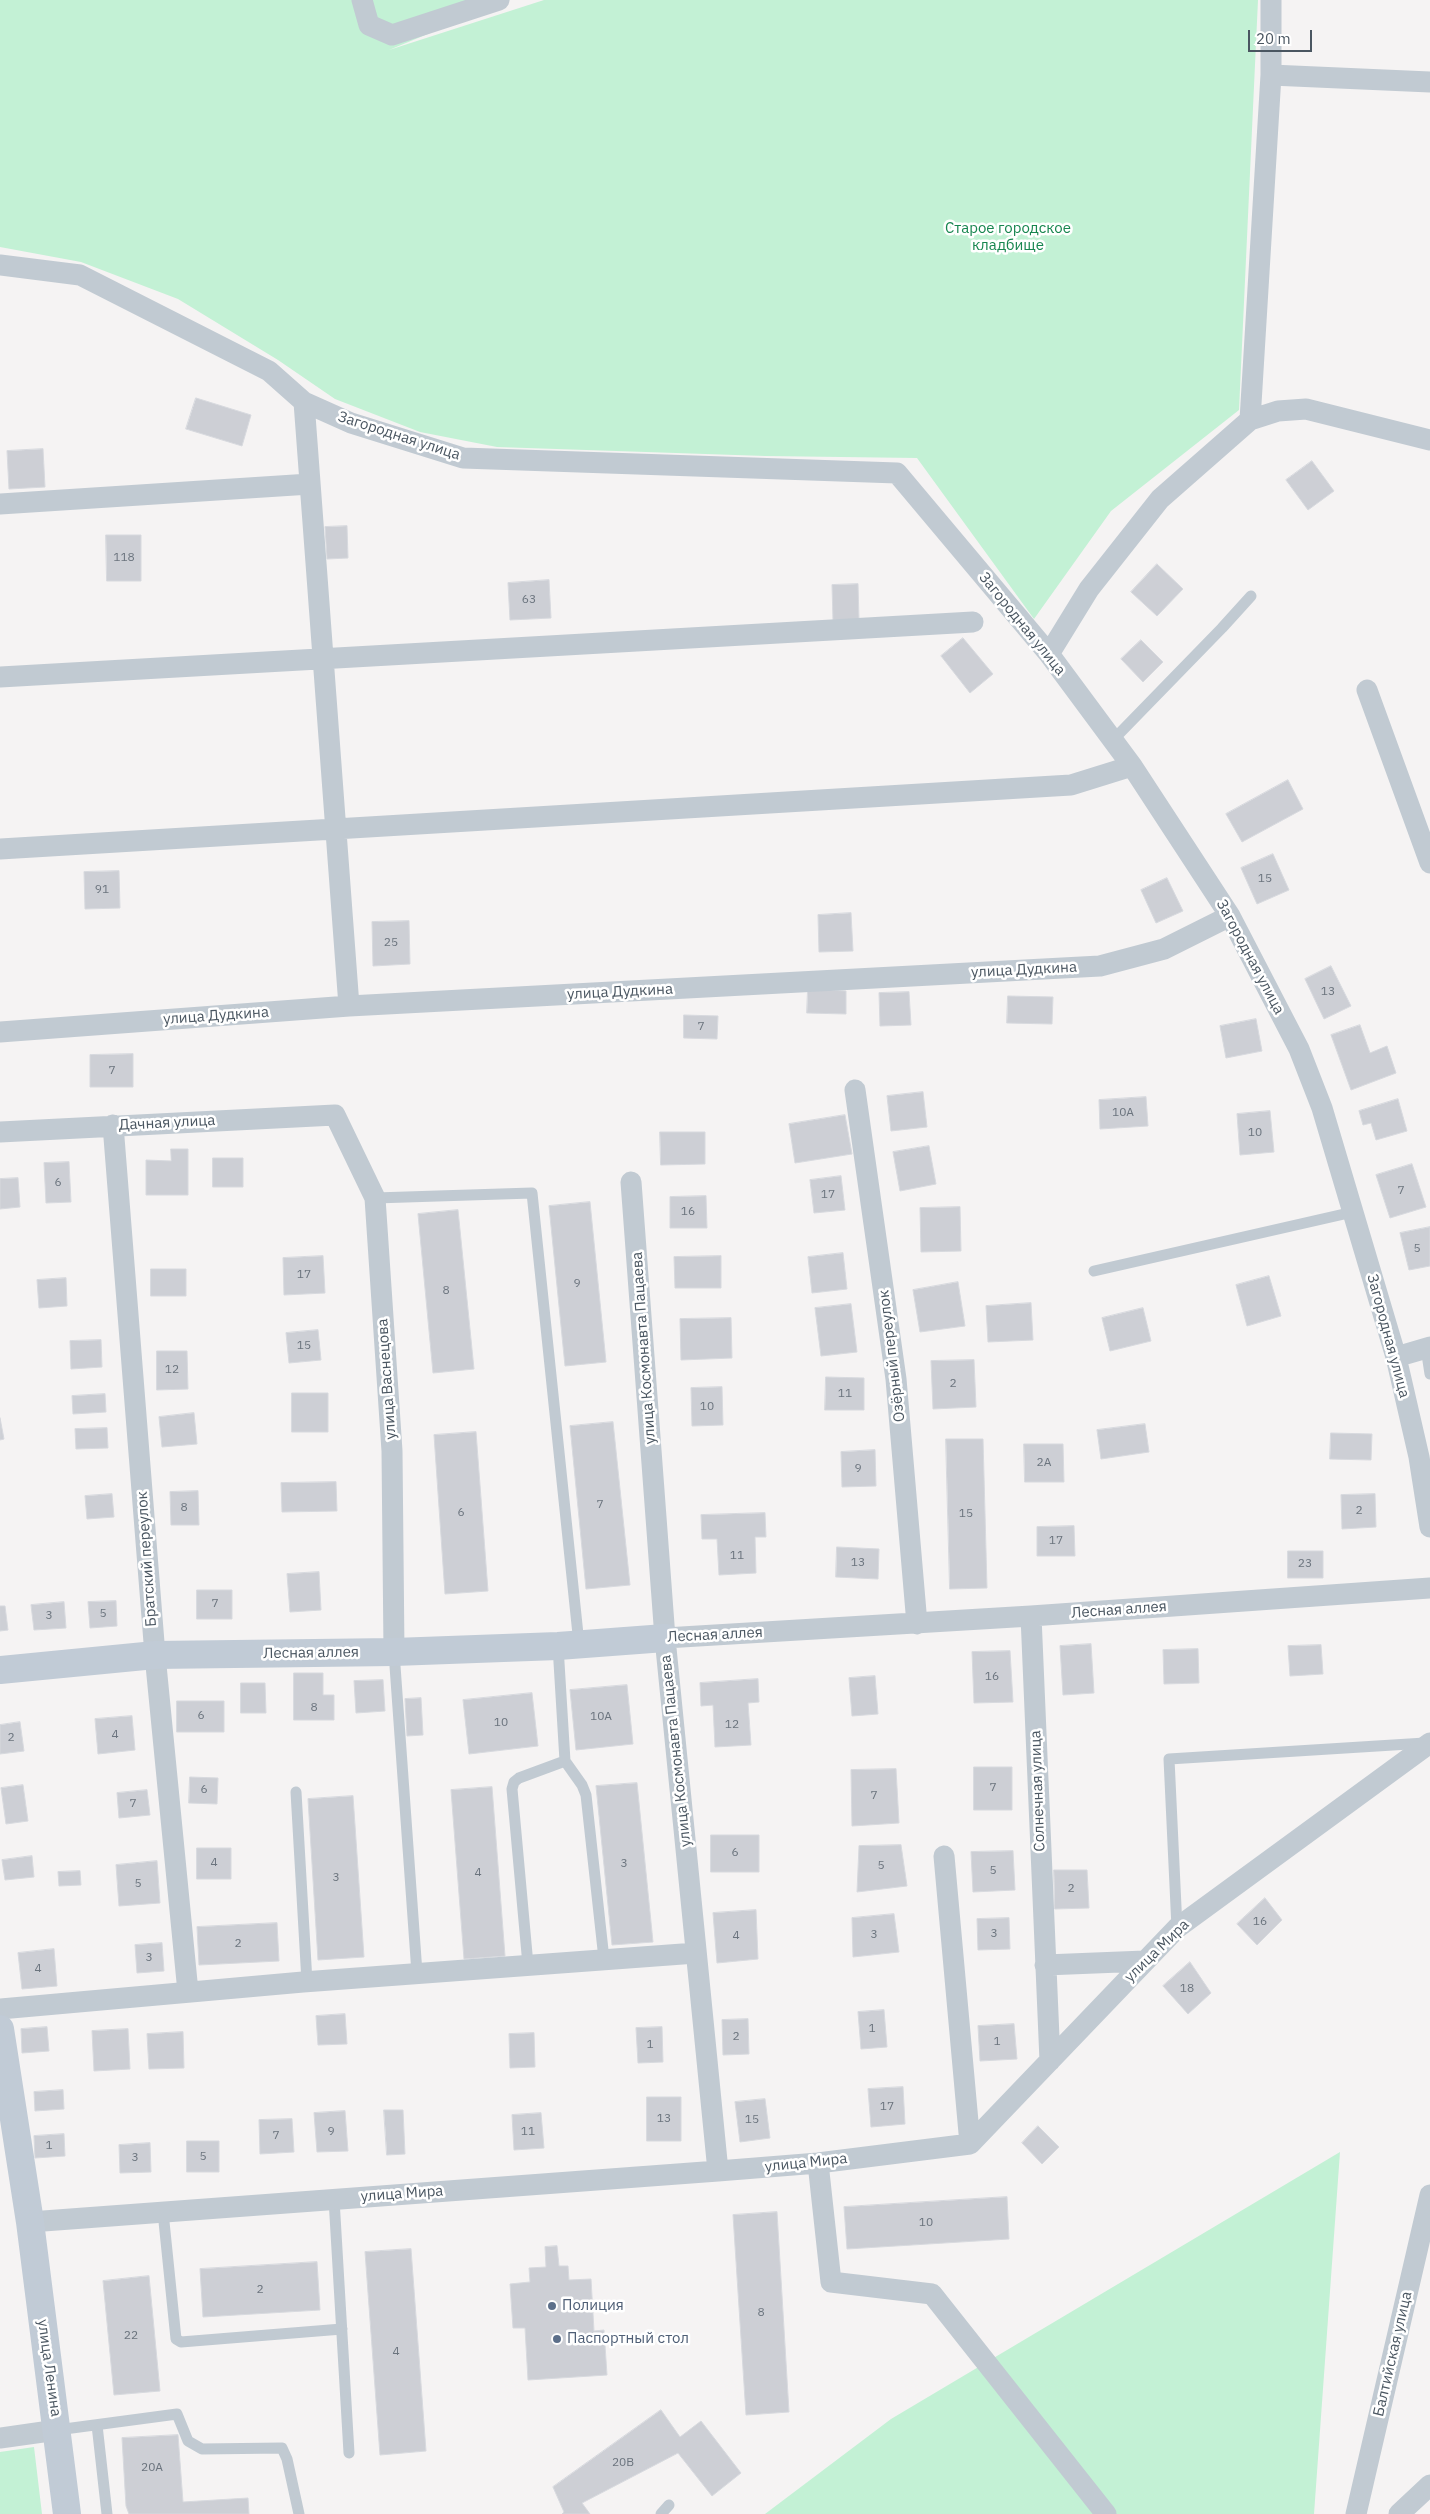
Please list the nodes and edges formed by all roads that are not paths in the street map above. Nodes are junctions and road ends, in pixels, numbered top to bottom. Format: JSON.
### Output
{"nodes":[{"id":1,"x":362,"y":0,"type":"edge"},
{"id":2,"x":498,"y":0,"type":"edge"},
{"id":3,"x":1271,"y":0,"type":"edge"},
{"id":4,"x":1271,"y":75,"type":"junction"},
{"id":5,"x":1430,"y":82,"type":"edge"},
{"id":6,"x":0,"y":265,"type":"edge"},
{"id":7,"x":304,"y":402,"type":"junction"},
{"id":8,"x":1250,"y":420,"type":"junction"},
{"id":9,"x":1430,"y":440,"type":"edge"},
{"id":10,"x":310,"y":484,"type":"junction"},
{"id":11,"x":0,"y":504,"type":"edge"},
{"id":12,"x":1251,"y":596,"type":"dead end"},
{"id":13,"x":973,"y":622,"type":"dead end"},
{"id":14,"x":1049,"y":654,"type":"junction"},
{"id":15,"x":323,"y":658,"type":"junction"},
{"id":16,"x":0,"y":677,"type":"edge"},
{"id":17,"x":1367,"y":690,"type":"dead end"},
{"id":18,"x":1113,"y":740,"type":"junction"},
{"id":19,"x":1132,"y":766,"type":"junction"},
{"id":20,"x":336,"y":828,"type":"junction"},
{"id":21,"x":0,"y":849,"type":"edge"},
{"id":22,"x":1430,"y":863,"type":"edge"},
{"id":23,"x":1230,"y":916,"type":"junction"},
{"id":24,"x":349,"y":1006,"type":"junction"},
{"id":25,"x":0,"y":1032,"type":"edge"},
{"id":26,"x":856,"y":1090,"type":"dead end"},
{"id":27,"x":335,"y":1115,"type":"joint"},
{"id":28,"x":114,"y":1125,"type":"junction"},
{"id":29,"x":0,"y":1132,"type":"edge"},
{"id":30,"x":631,"y":1182,"type":"dead end"},
{"id":31,"x":375,"y":1198,"type":"junction"},
{"id":32,"x":1353,"y":1212,"type":"junction"},
{"id":33,"x":1094,"y":1271,"type":"dead end"},
{"id":34,"x":1428,"y":1348,"type":"edge"},
{"id":35,"x":1396,"y":1357,"type":"junction"},
{"id":36,"x":1430,"y":1374,"type":"edge"},
{"id":37,"x":1430,"y":1527,"type":"edge"},
{"id":38,"x":1430,"y":1588,"type":"edge"},
{"id":39,"x":1031,"y":1616,"type":"junction"},
{"id":40,"x":917,"y":1624,"type":"junction"},
{"id":41,"x":665,"y":1638,"type":"junction"},
{"id":42,"x":568,"y":1645,"type":"junction"},
{"id":43,"x":394,"y":1652,"type":"junction"},
{"id":44,"x":155,"y":1655,"type":"junction"},
{"id":45,"x":0,"y":1670,"type":"edge"},
{"id":46,"x":1430,"y":1743,"type":"edge"},
{"id":47,"x":565,"y":1761,"type":"junction"},
{"id":48,"x":296,"y":1792,"type":"dead end"},
{"id":49,"x":944,"y":1856,"type":"dead end"},
{"id":50,"x":1177,"y":1928,"type":"junction"},
{"id":51,"x":696,"y":1953,"type":"junction"},
{"id":52,"x":604,"y":1959,"type":"junction"},
{"id":53,"x":1145,"y":1961,"type":"junction"},
{"id":54,"x":528,"y":1965,"type":"junction"},
{"id":55,"x":1046,"y":1966,"type":"junction"},
{"id":56,"x":417,"y":1973,"type":"junction"},
{"id":57,"x":307,"y":1982,"type":"junction"},
{"id":58,"x":188,"y":1992,"type":"junction"},
{"id":59,"x":0,"y":2009,"type":"edge"},
{"id":60,"x":0,"y":2029,"type":"edge"},
{"id":61,"x":1050,"y":2061,"type":"junction"},
{"id":62,"x":970,"y":2144,"type":"junction"},
{"id":63,"x":818,"y":2163,"type":"junction"},
{"id":64,"x":718,"y":2171,"type":"junction"},
{"id":65,"x":1430,"y":2195,"type":"edge"},
{"id":66,"x":334,"y":2199,"type":"junction"},
{"id":67,"x":163,"y":2212,"type":"junction"},
{"id":68,"x":30,"y":2222,"type":"junction"},
{"id":69,"x":342,"y":2329,"type":"junction"},
{"id":70,"x":97,"y":2425,"type":"junction"},
{"id":71,"x":57,"y":2430,"type":"junction"},
{"id":72,"x":0,"y":2438,"type":"edge"},
{"id":73,"x":349,"y":2453,"type":"dead end"},
{"id":74,"x":1430,"y":2485,"type":"edge"},
{"id":75,"x":669,"y":2504,"type":"dead end"},
{"id":76,"x":67,"y":2514,"type":"edge"},
{"id":77,"x":107,"y":2514,"type":"edge"},
{"id":78,"x":299,"y":2514,"type":"edge"},
{"id":79,"x":661,"y":2514,"type":"edge"},
{"id":80,"x":1106,"y":2514,"type":"edge"},
{"id":81,"x":1356,"y":2514,"type":"edge"},
{"id":82,"x":1399,"y":2514,"type":"edge"}],
"edges":[{"from":1,"to":2,"type":"street"},
{"from":3,"to":4,"type":"street"},
{"from":4,"to":5,"type":"street"},
{"from":4,"to":8,"type":"street"},
{"from":6,"to":7,"type":"street","name":"Загородная улица"},
{"from":7,"to":10,"type":"street"},
{"from":7,"to":14,"type":"street","name":"Загородная улица"},
{"from":8,"to":9,"type":"street"},
{"from":8,"to":14,"type":"street"},
{"from":10,"to":11,"type":"street"},
{"from":10,"to":15,"type":"street"},
{"from":12,"to":18,"type":"lane"},
{"from":13,"to":15,"type":"street"},
{"from":14,"to":18,"type":"street","name":"Загородная улица"},
{"from":15,"to":16,"type":"street"},
{"from":15,"to":20,"type":"street"},
{"from":17,"to":22,"type":"street"},
{"from":18,"to":19,"type":"street","name":"Загородная улица"},
{"from":19,"to":20,"type":"street"},
{"from":19,"to":23,"type":"street","name":"Загородная улица"},
{"from":20,"to":21,"type":"street"},
{"from":20,"to":24,"type":"street"},
{"from":23,"to":24,"type":"street","name":"улица Дудкина"},
{"from":23,"to":32,"type":"street","name":"Загородная улица"},
{"from":24,"to":25,"type":"street","name":"улица Дудкина"},
{"from":26,"to":40,"type":"street","name":"Озёрный переулок"},
{"from":27,"to":28,"type":"street","name":"Дачная улица"},
{"from":27,"to":31,"type":"street","name":"улица Васнецова"},
{"from":28,"to":29,"type":"street","name":"Дачная улица"},
{"from":28,"to":44,"type":"street","name":"Братский переулок"},
{"from":30,"to":41,"type":"street","name":"улица Космонавта Пацаева"},
{"from":31,"to":42,"type":"lane"},
{"from":31,"to":43,"type":"street","name":"улица Васнецова"},
{"from":32,"to":33,"type":"lane"},
{"from":32,"to":35,"type":"street","name":"Загородная улица"},
{"from":34,"to":35,"type":"street"},
{"from":34,"to":36,"type":"lane"},
{"from":35,"to":37,"type":"street","name":"Загородная улица"},
{"from":38,"to":39,"type":"street","name":"Лесная аллея"},
{"from":39,"to":40,"type":"street","name":"Лесная аллея"},
{"from":39,"to":55,"type":"street","name":"Солнечная улица"},
{"from":40,"to":41,"type":"street","name":"Лесная аллея"},
{"from":41,"to":42,"type":"street","name":"Лесная аллея"},
{"from":41,"to":51,"type":"street","name":"улица Космонавта Пацаева"},
{"from":42,"to":43,"type":"street","name":"Лесная аллея"},
{"from":42,"to":47,"type":"lane"},
{"from":43,"to":44,"type":"street","name":"Лесная аллея"},
{"from":43,"to":56,"type":"lane"},
{"from":44,"to":45,"type":"street","name":"Лесная аллея"},
{"from":44,"to":58,"type":"street","name":"Братский переулок"},
{"from":46,"to":50,"type":"street","name":"улица Мира"},
{"from":46,"to":50,"type":"lane"},
{"from":47,"to":52,"type":"lane"},
{"from":47,"to":54,"type":"lane"},
{"from":48,"to":57,"type":"lane"},
{"from":49,"to":62,"type":"street"},
{"from":50,"to":53,"type":"street","name":"улица Мира"},
{"from":51,"to":52,"type":"street"},
{"from":51,"to":64,"type":"street","name":"улица Космонавта Пацаева"},
{"from":52,"to":54,"type":"street"},
{"from":53,"to":55,"type":"street"},
{"from":53,"to":61,"type":"street","name":"улица Мира"},
{"from":54,"to":56,"type":"street"},
{"from":55,"to":61,"type":"street","name":"Солнечная улица"},
{"from":56,"to":57,"type":"street"},
{"from":57,"to":58,"type":"street"},
{"from":58,"to":59,"type":"street"},
{"from":60,"to":68,"type":"street","name":"улица Ленина"},
{"from":61,"to":62,"type":"street","name":"улица Мира"},
{"from":62,"to":63,"type":"street","name":"улица Мира"},
{"from":63,"to":64,"type":"street","name":"улица Мира"},
{"from":63,"to":80,"type":"street"},
{"from":64,"to":66,"type":"street","name":"улица Мира"},
{"from":65,"to":81,"type":"street","name":"Балтийская улица"},
{"from":66,"to":67,"type":"street","name":"улица Мира"},
{"from":66,"to":69,"type":"lane"},
{"from":67,"to":68,"type":"street","name":"улица Мира"},
{"from":67,"to":69,"type":"lane"},
{"from":68,"to":71,"type":"street","name":"улица Ленина"},
{"from":69,"to":73,"type":"lane"},
{"from":70,"to":71,"type":"lane"},
{"from":70,"to":77,"type":"lane"},
{"from":70,"to":78,"type":"lane"},
{"from":71,"to":72,"type":"street"},
{"from":71,"to":76,"type":"street","name":"улица Ленина"},
{"from":74,"to":82,"type":"street"},
{"from":75,"to":79,"type":"lane"}]}
